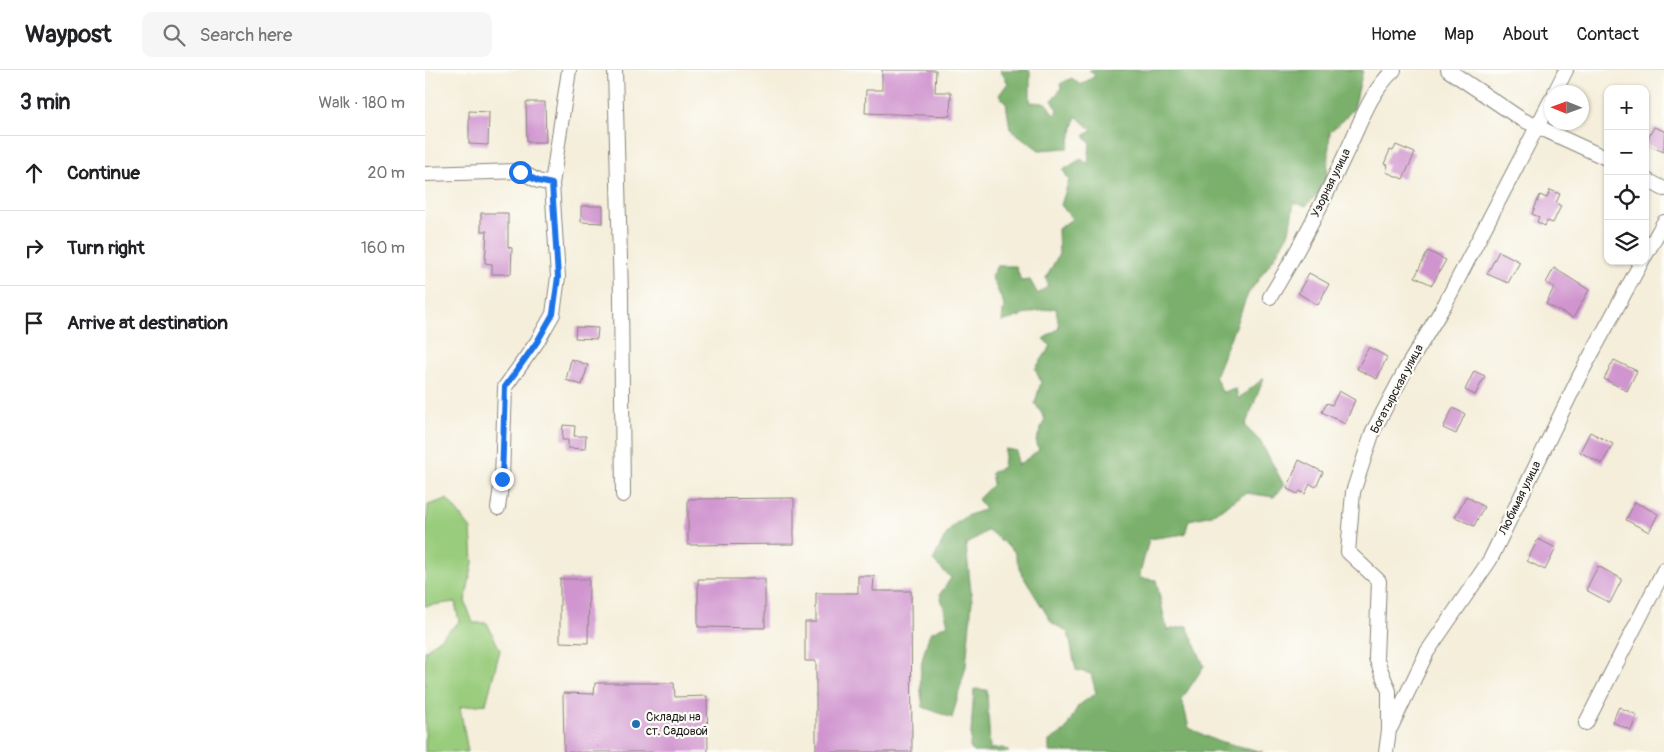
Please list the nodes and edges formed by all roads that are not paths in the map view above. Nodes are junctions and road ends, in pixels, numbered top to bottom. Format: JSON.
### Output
{"nodes":[{"id":1,"x":569,"y":70,"type":"edge"},
{"id":2,"x":615,"y":70,"type":"edge"},
{"id":3,"x":1395,"y":70,"type":"edge"},
{"id":4,"x":1448,"y":70,"type":"edge"},
{"id":5,"x":1566,"y":70,"type":"edge"},
{"id":6,"x":1558,"y":85,"type":"edge"},
{"id":7,"x":1544,"y":115,"type":"edge"},
{"id":8,"x":1538,"y":127,"type":"junction"},
{"id":9,"x":1604,"y":157,"type":"edge"},
{"id":10,"x":425,"y":174,"type":"edge"},
{"id":11,"x":1649,"y":181,"type":"edge"},
{"id":12,"x":552,"y":184,"type":"junction"},
{"id":13,"x":1664,"y":189,"type":"edge"},
{"id":14,"x":1664,"y":222,"type":"edge"},
{"id":15,"x":1649,"y":249,"type":"edge"},
{"id":16,"x":1641,"y":265,"type":"edge"},
{"id":17,"x":1269,"y":297,"type":"dead end"},
{"id":18,"x":623,"y":495,"type":"dead end"},
{"id":19,"x":498,"y":508,"type":"dead end"},
{"id":20,"x":1664,"y":570,"type":"edge"},
{"id":21,"x":1586,"y":723,"type":"dead end"},
{"id":22,"x":1389,"y":730,"type":"junction"},
{"id":23,"x":1386,"y":752,"type":"edge"}],
"edges":[{"from":1,"to":12,"type":"street"},
{"from":2,"to":18,"type":"street"},
{"from":3,"to":17,"type":"street","name":"Узорная улица"},
{"from":4,"to":8,"type":"street"},
{"from":5,"to":6,"type":"street"},
{"from":7,"to":8,"type":"street","name":"Богатырская улица"},
{"from":8,"to":9,"type":"street"},
{"from":8,"to":22,"type":"street","name":"Богатырская улица"},
{"from":10,"to":12,"type":"street"},
{"from":11,"to":13,"type":"street"},
{"from":12,"to":19,"type":"street"},
{"from":14,"to":15,"type":"street"},
{"from":16,"to":22,"type":"street","name":"Любимая улица"},
{"from":20,"to":21,"type":"street"},
{"from":22,"to":23,"type":"street","name":"Богатырская улица"}]}
